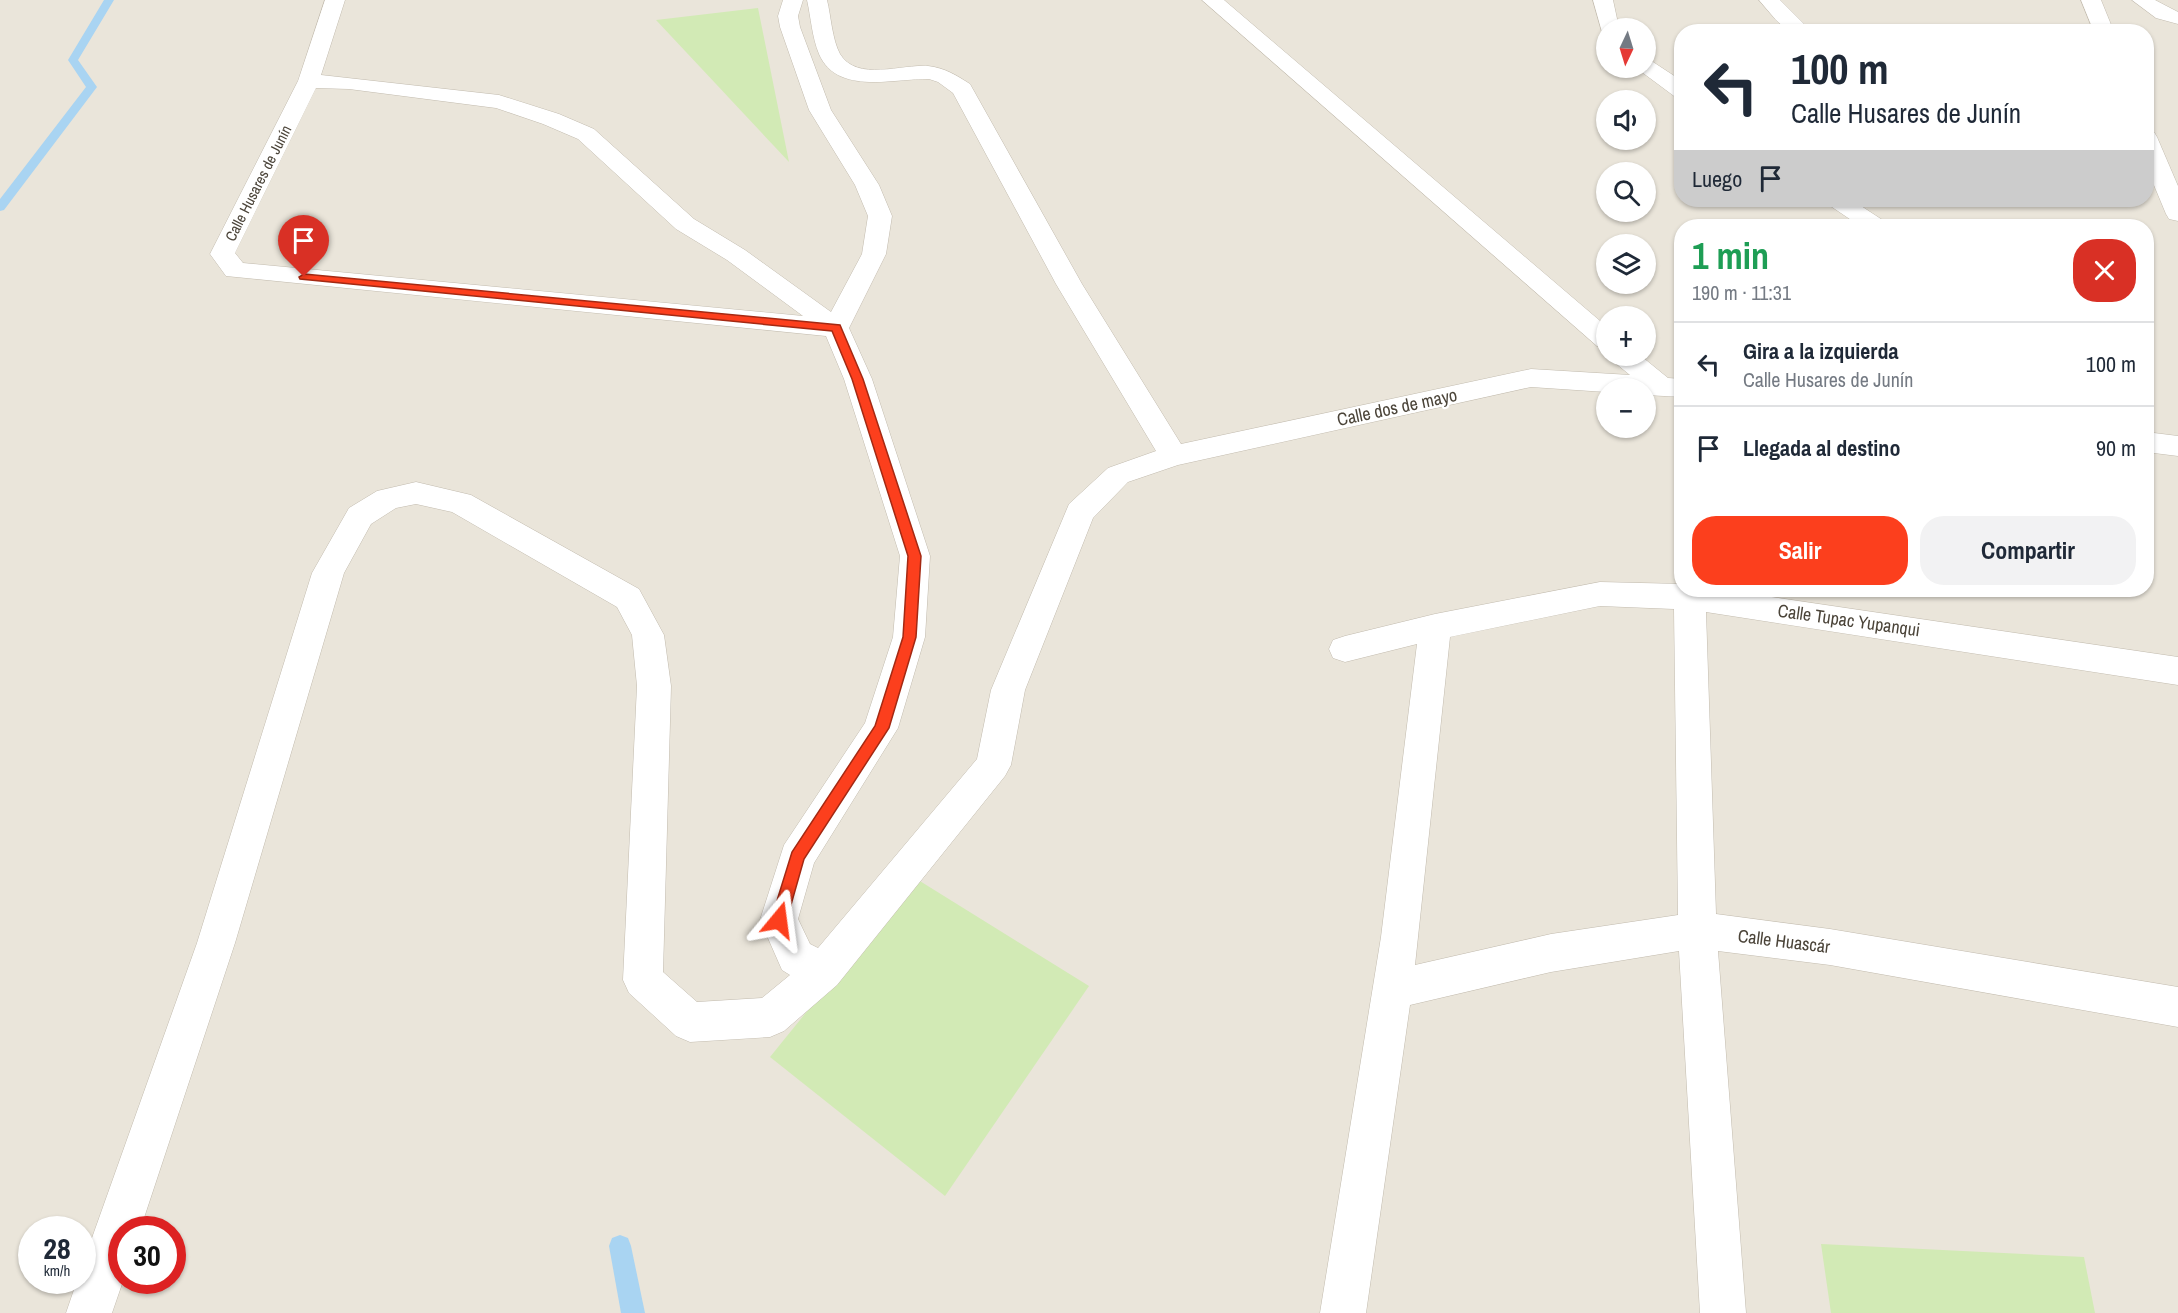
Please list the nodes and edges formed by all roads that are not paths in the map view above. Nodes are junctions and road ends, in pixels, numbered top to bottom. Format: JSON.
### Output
{"nodes":[{"id":1,"x":335,"y":0,"type":"edge"},
{"id":2,"x":793,"y":0,"type":"edge"},
{"id":3,"x":817,"y":0,"type":"edge"},
{"id":4,"x":1212,"y":0,"type":"edge"},
{"id":5,"x":1603,"y":0,"type":"edge"},
{"id":6,"x":1769,"y":0,"type":"edge"},
{"id":7,"x":2091,"y":0,"type":"edge"},
{"id":8,"x":2142,"y":0,"type":"edge"},
{"id":9,"x":1608,"y":18,"type":"edge"},
{"id":10,"x":2178,"y":18,"type":"edge"},
{"id":11,"x":1792,"y":24,"type":"edge"},
{"id":12,"x":2101,"y":24,"type":"edge"},
{"id":13,"x":1656,"y":73,"type":"edge"},
{"id":14,"x":309,"y":81,"type":"junction"},
{"id":15,"x":1674,"y":85,"type":"edge"},
{"id":16,"x":2154,"y":156,"type":"edge"},
{"id":17,"x":1847,"y":207,"type":"edge"},
{"id":18,"x":2178,"y":214,"type":"edge"},
{"id":19,"x":1865,"y":219,"type":"edge"},
{"id":20,"x":836,"y":328,"type":"junction"},
{"id":21,"x":1596,"y":331,"type":"edge"},
{"id":22,"x":1639,"y":366,"type":"edge"},
{"id":23,"x":1671,"y":387,"type":"edge"},
{"id":24,"x":2154,"y":443,"type":"edge"},
{"id":25,"x":2178,"y":446,"type":"edge"},
{"id":26,"x":1174,"y":456,"type":"junction"},
{"id":27,"x":1674,"y":596,"type":"edge"},
{"id":28,"x":1690,"y":597,"type":"joint"},
{"id":29,"x":1436,"y":627,"type":"junction"},
{"id":30,"x":1345,"y":649,"type":"dead end"},
{"id":31,"x":2178,"y":671,"type":"edge"},
{"id":32,"x":1697,"y":930,"type":"junction"},
{"id":33,"x":823,"y":972,"type":"junction"},
{"id":34,"x":1391,"y":990,"type":"junction"},
{"id":35,"x":2178,"y":1007,"type":"edge"},
{"id":36,"x":89,"y":1313,"type":"edge"},
{"id":37,"x":1343,"y":1313,"type":"edge"},
{"id":38,"x":1723,"y":1313,"type":"edge"}],
"edges":[{"from":1,"to":14,"type":"street","name":"Calle Husares de Junín"},
{"from":2,"to":20,"type":"street"},
{"from":3,"to":26,"type":"street"},
{"from":4,"to":21,"type":"street"},
{"from":5,"to":9,"type":"street"},
{"from":6,"to":11,"type":"street"},
{"from":7,"to":12,"type":"street"},
{"from":8,"to":10,"type":"street"},
{"from":13,"to":15,"type":"street"},
{"from":14,"to":20,"type":"street"},
{"from":14,"to":20,"type":"street","name":"Calle Husares de Junín"},
{"from":16,"to":18,"type":"street"},
{"from":17,"to":19,"type":"street"},
{"from":20,"to":33,"type":"street"},
{"from":22,"to":23,"type":"street"},
{"from":23,"to":26,"type":"street","name":"Calle dos de mayo"},
{"from":24,"to":25,"type":"street"},
{"from":26,"to":33,"type":"street","name":"Calle dos de mayo"},
{"from":27,"to":29,"type":"street","name":"Calle Tupac Yupanqui"},
{"from":28,"to":31,"type":"street","name":"Calle Tupac Yupanqui"},
{"from":28,"to":32,"type":"street"},
{"from":29,"to":30,"type":"street","name":"Calle Tupac Yupanqui"},
{"from":29,"to":34,"type":"street"},
{"from":32,"to":34,"type":"street","name":"Calle Huascár"},
{"from":32,"to":35,"type":"street","name":"Calle Huascár"},
{"from":32,"to":38,"type":"street"},
{"from":33,"to":36,"type":"street"},
{"from":34,"to":37,"type":"street"}]}
